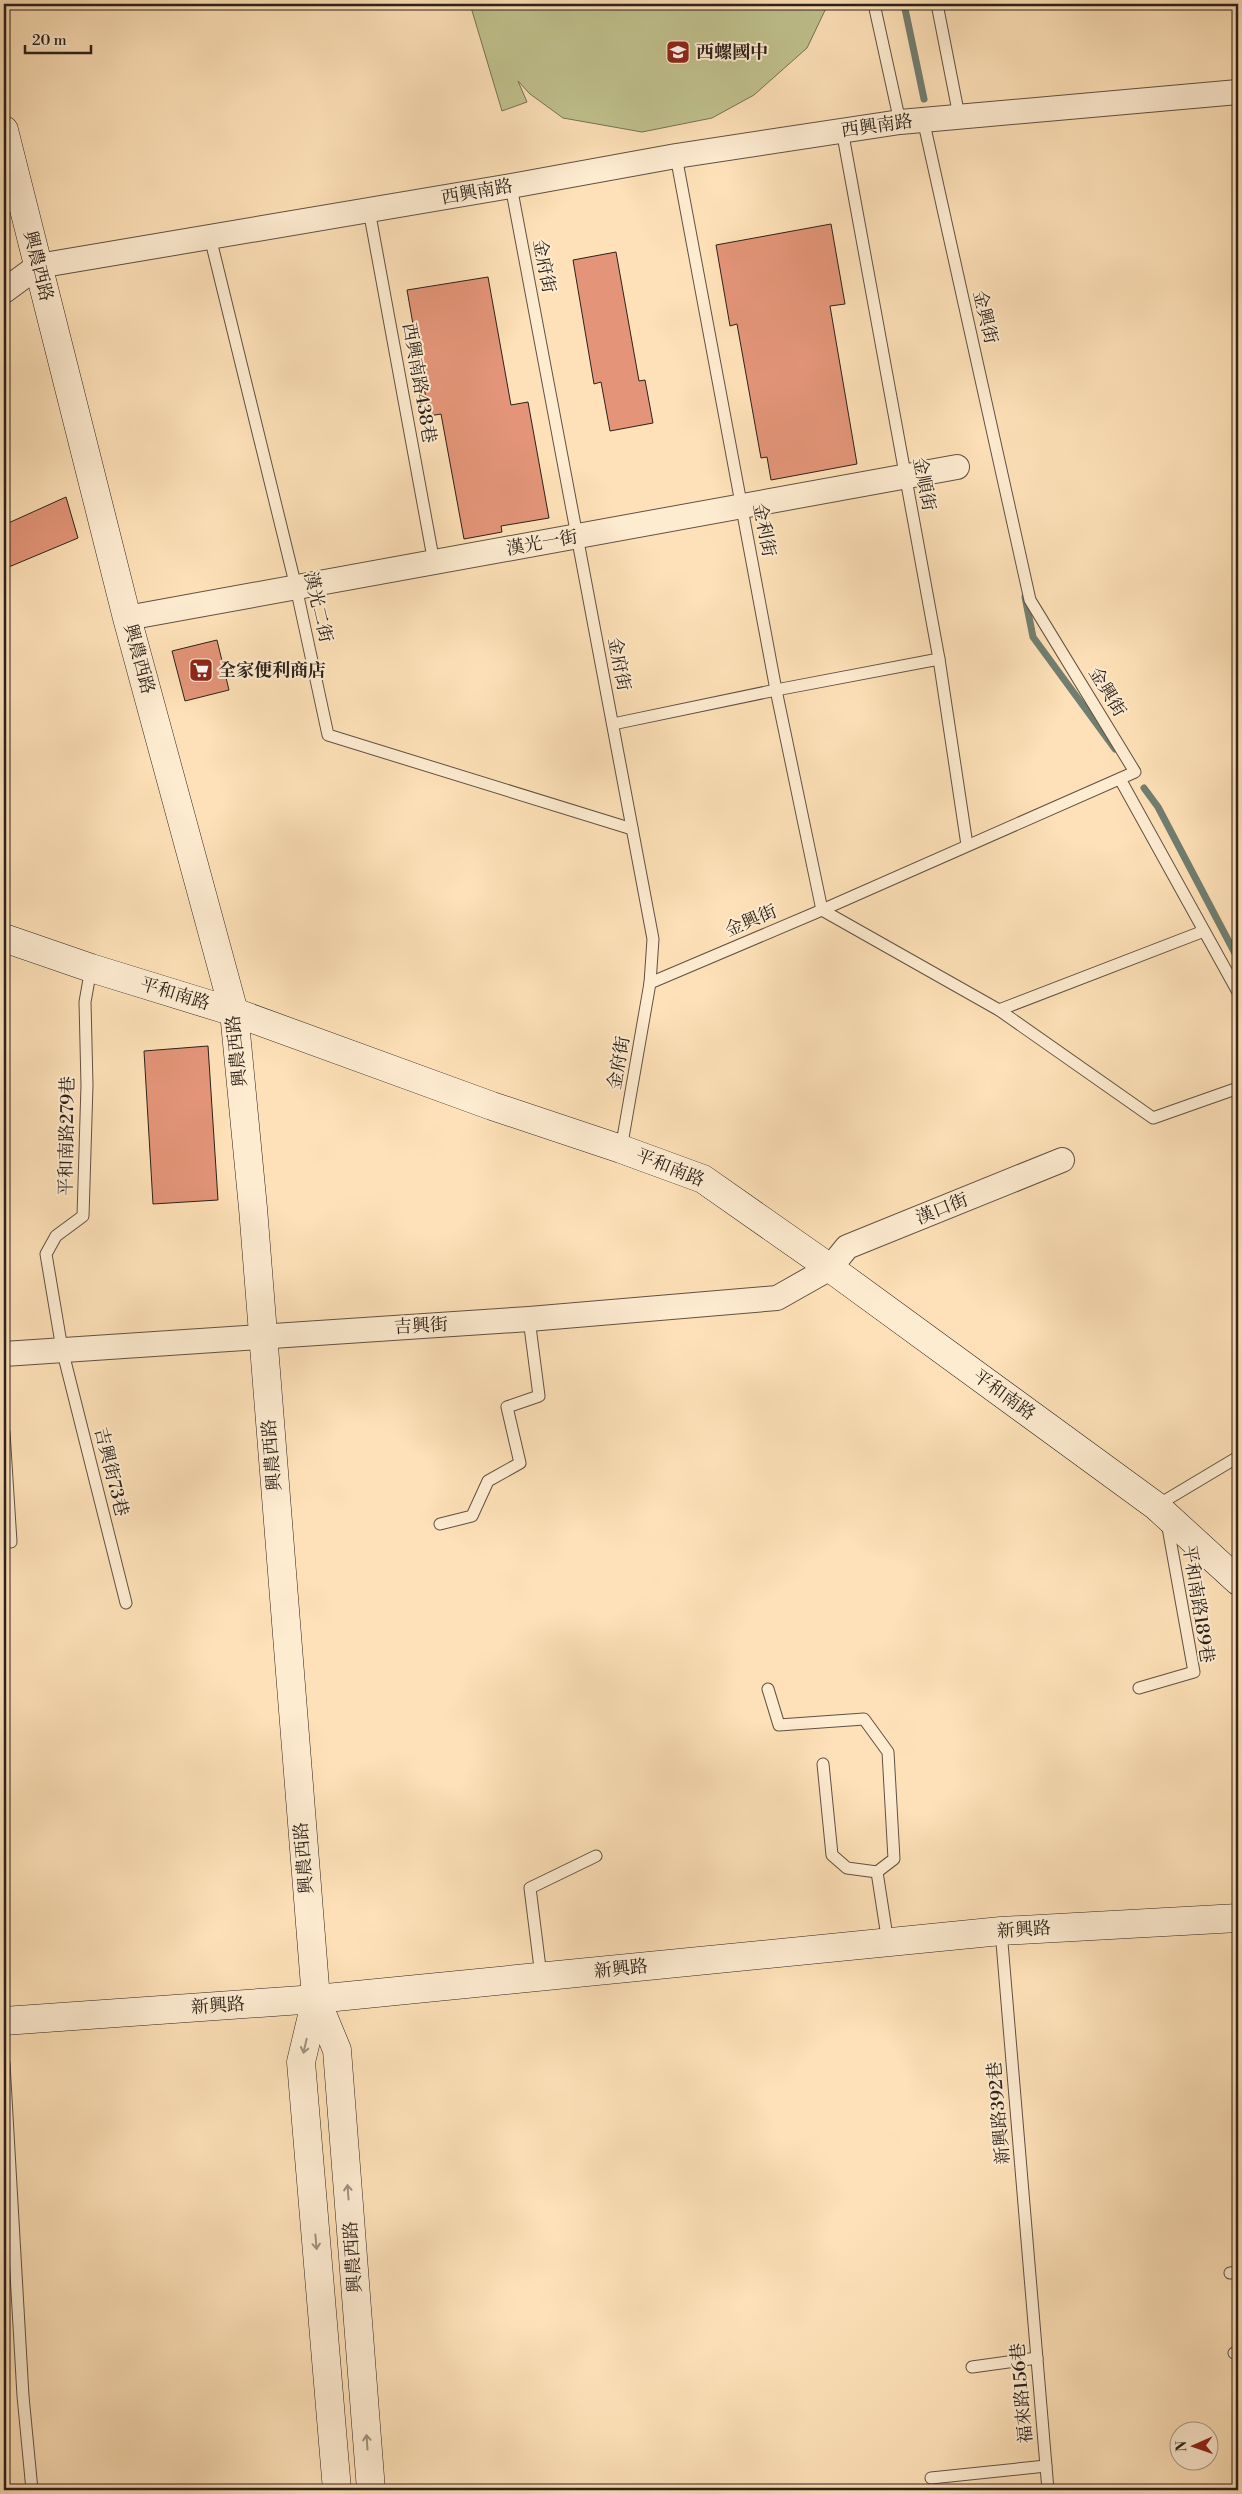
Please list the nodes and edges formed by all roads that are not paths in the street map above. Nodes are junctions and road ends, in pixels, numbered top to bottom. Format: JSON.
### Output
{"nodes":[{"id":1,"x":874,"y":4,"type":"edge"},
{"id":2,"x":937,"y":4,"type":"edge"},
{"id":3,"x":1238,"y":92,"type":"edge"},
{"id":4,"x":959,"y":116,"type":"junction"},
{"id":5,"x":924,"y":119,"type":"junction"},
{"id":6,"x":900,"y":122,"type":"junction"},
{"id":7,"x":4,"y":130,"type":"edge"},
{"id":8,"x":842,"y":130,"type":"junction"},
{"id":9,"x":676,"y":156,"type":"junction"},
{"id":10,"x":511,"y":186,"type":"junction"},
{"id":11,"x":369,"y":210,"type":"junction"},
{"id":12,"x":210,"y":237,"type":"junction"},
{"id":13,"x":38,"y":266,"type":"junction"},
{"id":14,"x":4,"y":291,"type":"edge"},
{"id":15,"x":957,"y":467,"type":"dead end"},
{"id":16,"x":905,"y":476,"type":"junction"},
{"id":17,"x":741,"y":507,"type":"junction"},
{"id":18,"x":578,"y":537,"type":"junction"},
{"id":19,"x":434,"y":563,"type":"junction"},
{"id":20,"x":296,"y":587,"type":"junction"},
{"id":21,"x":128,"y":618,"type":"junction"},
{"id":22,"x":939,"y":659,"type":"junction"},
{"id":23,"x":776,"y":690,"type":"junction"},
{"id":24,"x":613,"y":724,"type":"junction"},
{"id":25,"x":1120,"y":779,"type":"junction"},
{"id":26,"x":632,"y":828,"type":"junction"},
{"id":27,"x":967,"y":845,"type":"junction"},
{"id":28,"x":822,"y":910,"type":"junction"},
{"id":29,"x":1204,"y":931,"type":"junction"},
{"id":30,"x":4,"y":938,"type":"edge"},
{"id":31,"x":91,"y":968,"type":"junction"},
{"id":32,"x":650,"y":983,"type":"junction"},
{"id":33,"x":1238,"y":992,"type":"edge"},
{"id":34,"x":1000,"y":1010,"type":"junction"},
{"id":35,"x":234,"y":1012,"type":"junction"},
{"id":36,"x":1238,"y":1088,"type":"edge"},
{"id":37,"x":621,"y":1149,"type":"junction"},
{"id":38,"x":1062,"y":1160,"type":"dead end"},
{"id":39,"x":830,"y":1268,"type":"junction"},
{"id":40,"x":529,"y":1319,"type":"junction"},
{"id":41,"x":263,"y":1336,"type":"junction"},
{"id":42,"x":62,"y":1349,"type":"junction"},
{"id":43,"x":4,"y":1354,"type":"edge"},
{"id":44,"x":4,"y":1432,"type":"edge"},
{"id":45,"x":1238,"y":1457,"type":"edge"},
{"id":46,"x":1161,"y":1511,"type":"junction"},
{"id":47,"x":440,"y":1524,"type":"dead end"},
{"id":48,"x":11,"y":1542,"type":"dead end"},
{"id":49,"x":1238,"y":1581,"type":"edge"},
{"id":50,"x":126,"y":1603,"type":"dead end"},
{"id":51,"x":1139,"y":1688,"type":"dead end"},
{"id":52,"x":768,"y":1689,"type":"dead end"},
{"id":53,"x":823,"y":1764,"type":"dead end"},
{"id":54,"x":596,"y":1856,"type":"dead end"},
{"id":55,"x":877,"y":1872,"type":"junction"},
{"id":56,"x":1238,"y":1918,"type":"edge"},
{"id":57,"x":1001,"y":1931,"type":"junction"},
{"id":58,"x":888,"y":1943,"type":"junction"},
{"id":59,"x":541,"y":1976,"type":"junction"},
{"id":60,"x":316,"y":1998,"type":"junction"},
{"id":61,"x":4,"y":2020,"type":"edge"},
{"id":62,"x":4,"y":2063,"type":"edge"},
{"id":63,"x":1031,"y":2293,"type":"joint"},
{"id":64,"x":1037,"y":2358,"type":"junction"},
{"id":65,"x":972,"y":2367,"type":"dead end"},
{"id":66,"x":1046,"y":2466,"type":"junction"},
{"id":67,"x":931,"y":2478,"type":"dead end"},
{"id":68,"x":32,"y":2490,"type":"edge"},
{"id":69,"x":337,"y":2490,"type":"edge"},
{"id":70,"x":371,"y":2490,"type":"edge"},
{"id":71,"x":1048,"y":2490,"type":"edge"}],
"edges":[{"from":1,"to":6,"type":"lane"},
{"from":2,"to":4,"type":"lane"},
{"from":3,"to":4,"type":"street","name":"西興南路"},
{"from":4,"to":5,"type":"street","name":"西興南路"},
{"from":5,"to":6,"type":"street","name":"西興南路"},
{"from":5,"to":25,"type":"lane","name":"金興街"},
{"from":6,"to":8,"type":"street","name":"西興南路"},
{"from":7,"to":13,"type":"main road","name":"興農西路"},
{"from":8,"to":9,"type":"street","name":"西興南路"},
{"from":8,"to":16,"type":"lane","name":"金順街"},
{"from":9,"to":10,"type":"street","name":"西興南路"},
{"from":9,"to":17,"type":"lane","name":"金利街"},
{"from":10,"to":11,"type":"street","name":"西興南路"},
{"from":10,"to":18,"type":"lane","name":"金府街"},
{"from":11,"to":12,"type":"street","name":"西興南路"},
{"from":11,"to":19,"type":"lane","name":"西興南路438巷"},
{"from":12,"to":13,"type":"street","name":"西興南路"},
{"from":12,"to":20,"type":"lane","name":"漢光二街"},
{"from":13,"to":14,"type":"street","name":"西興南路"},
{"from":13,"to":21,"type":"main road","name":"興農西路"},
{"from":15,"to":16,"type":"street","name":"漢光一街"},
{"from":16,"to":17,"type":"street","name":"漢光一街"},
{"from":16,"to":22,"type":"lane","name":"金順街"},
{"from":17,"to":18,"type":"street","name":"漢光一街"},
{"from":17,"to":23,"type":"lane","name":"金利街"},
{"from":18,"to":19,"type":"street","name":"漢光一街"},
{"from":18,"to":24,"type":"lane","name":"金府街"},
{"from":19,"to":20,"type":"street","name":"漢光一街"},
{"from":20,"to":21,"type":"street","name":"漢光一街"},
{"from":20,"to":26,"type":"lane","name":"漢光二街"},
{"from":21,"to":35,"type":"main road","name":"興農西路"},
{"from":22,"to":23,"type":"lane"},
{"from":22,"to":27,"type":"lane","name":"金順街"},
{"from":23,"to":24,"type":"lane"},
{"from":23,"to":28,"type":"lane","name":"金利街"},
{"from":24,"to":26,"type":"lane","name":"金府街"},
{"from":25,"to":27,"type":"lane","name":"金興街"},
{"from":25,"to":29,"type":"lane"},
{"from":26,"to":32,"type":"lane","name":"金府街"},
{"from":27,"to":28,"type":"lane","name":"金興街"},
{"from":28,"to":32,"type":"lane","name":"金興街"},
{"from":28,"to":34,"type":"lane"},
{"from":29,"to":33,"type":"lane"},
{"from":29,"to":34,"type":"lane"},
{"from":30,"to":31,"type":"main road","name":"平和南路"},
{"from":31,"to":35,"type":"main road","name":"平和南路"},
{"from":31,"to":42,"type":"lane","name":"平和南路279巷"},
{"from":32,"to":37,"type":"lane","name":"金府街"},
{"from":34,"to":36,"type":"lane"},
{"from":35,"to":37,"type":"main road","name":"平和南路"},
{"from":35,"to":41,"type":"main road","name":"興農西路"},
{"from":37,"to":39,"type":"main road","name":"平和南路"},
{"from":38,"to":39,"type":"street","name":"漢口街"},
{"from":39,"to":40,"type":"street","name":"吉興街"},
{"from":39,"to":46,"type":"main road","name":"平和南路"},
{"from":40,"to":41,"type":"street","name":"吉興街"},
{"from":40,"to":47,"type":"lane"},
{"from":41,"to":42,"type":"street","name":"吉興街"},
{"from":41,"to":60,"type":"main road","name":"興農西路"},
{"from":42,"to":43,"type":"street","name":"吉興街"},
{"from":42,"to":50,"type":"lane","name":"吉興街73巷"},
{"from":44,"to":48,"type":"lane"},
{"from":45,"to":46,"type":"lane"},
{"from":46,"to":49,"type":"main road","name":"平和南路"},
{"from":46,"to":51,"type":"lane","name":"平和南路189巷"},
{"from":52,"to":55,"type":"lane"},
{"from":53,"to":55,"type":"lane"},
{"from":54,"to":59,"type":"lane"},
{"from":55,"to":58,"type":"lane"},
{"from":56,"to":57,"type":"main road","name":"新興路"},
{"from":57,"to":58,"type":"main road","name":"新興路"},
{"from":57,"to":63,"type":"lane","name":"新興路392巷"},
{"from":58,"to":59,"type":"main road","name":"新興路"},
{"from":59,"to":60,"type":"main road","name":"新興路"},
{"from":60,"to":61,"type":"main road","name":"新興路"},
{"from":60,"to":69,"type":"main road","name":"興農西路","one_way":true},
{"from":70,"to":60,"type":"main road","name":"興農西路","one_way":true},
{"from":62,"to":68,"type":"lane"},
{"from":63,"to":64,"type":"lane","name":"福來路156巷"},
{"from":64,"to":65,"type":"lane"},
{"from":64,"to":66,"type":"lane","name":"福來路156巷"},
{"from":66,"to":67,"type":"lane"},
{"from":66,"to":71,"type":"lane","name":"福來路156巷"}]}
